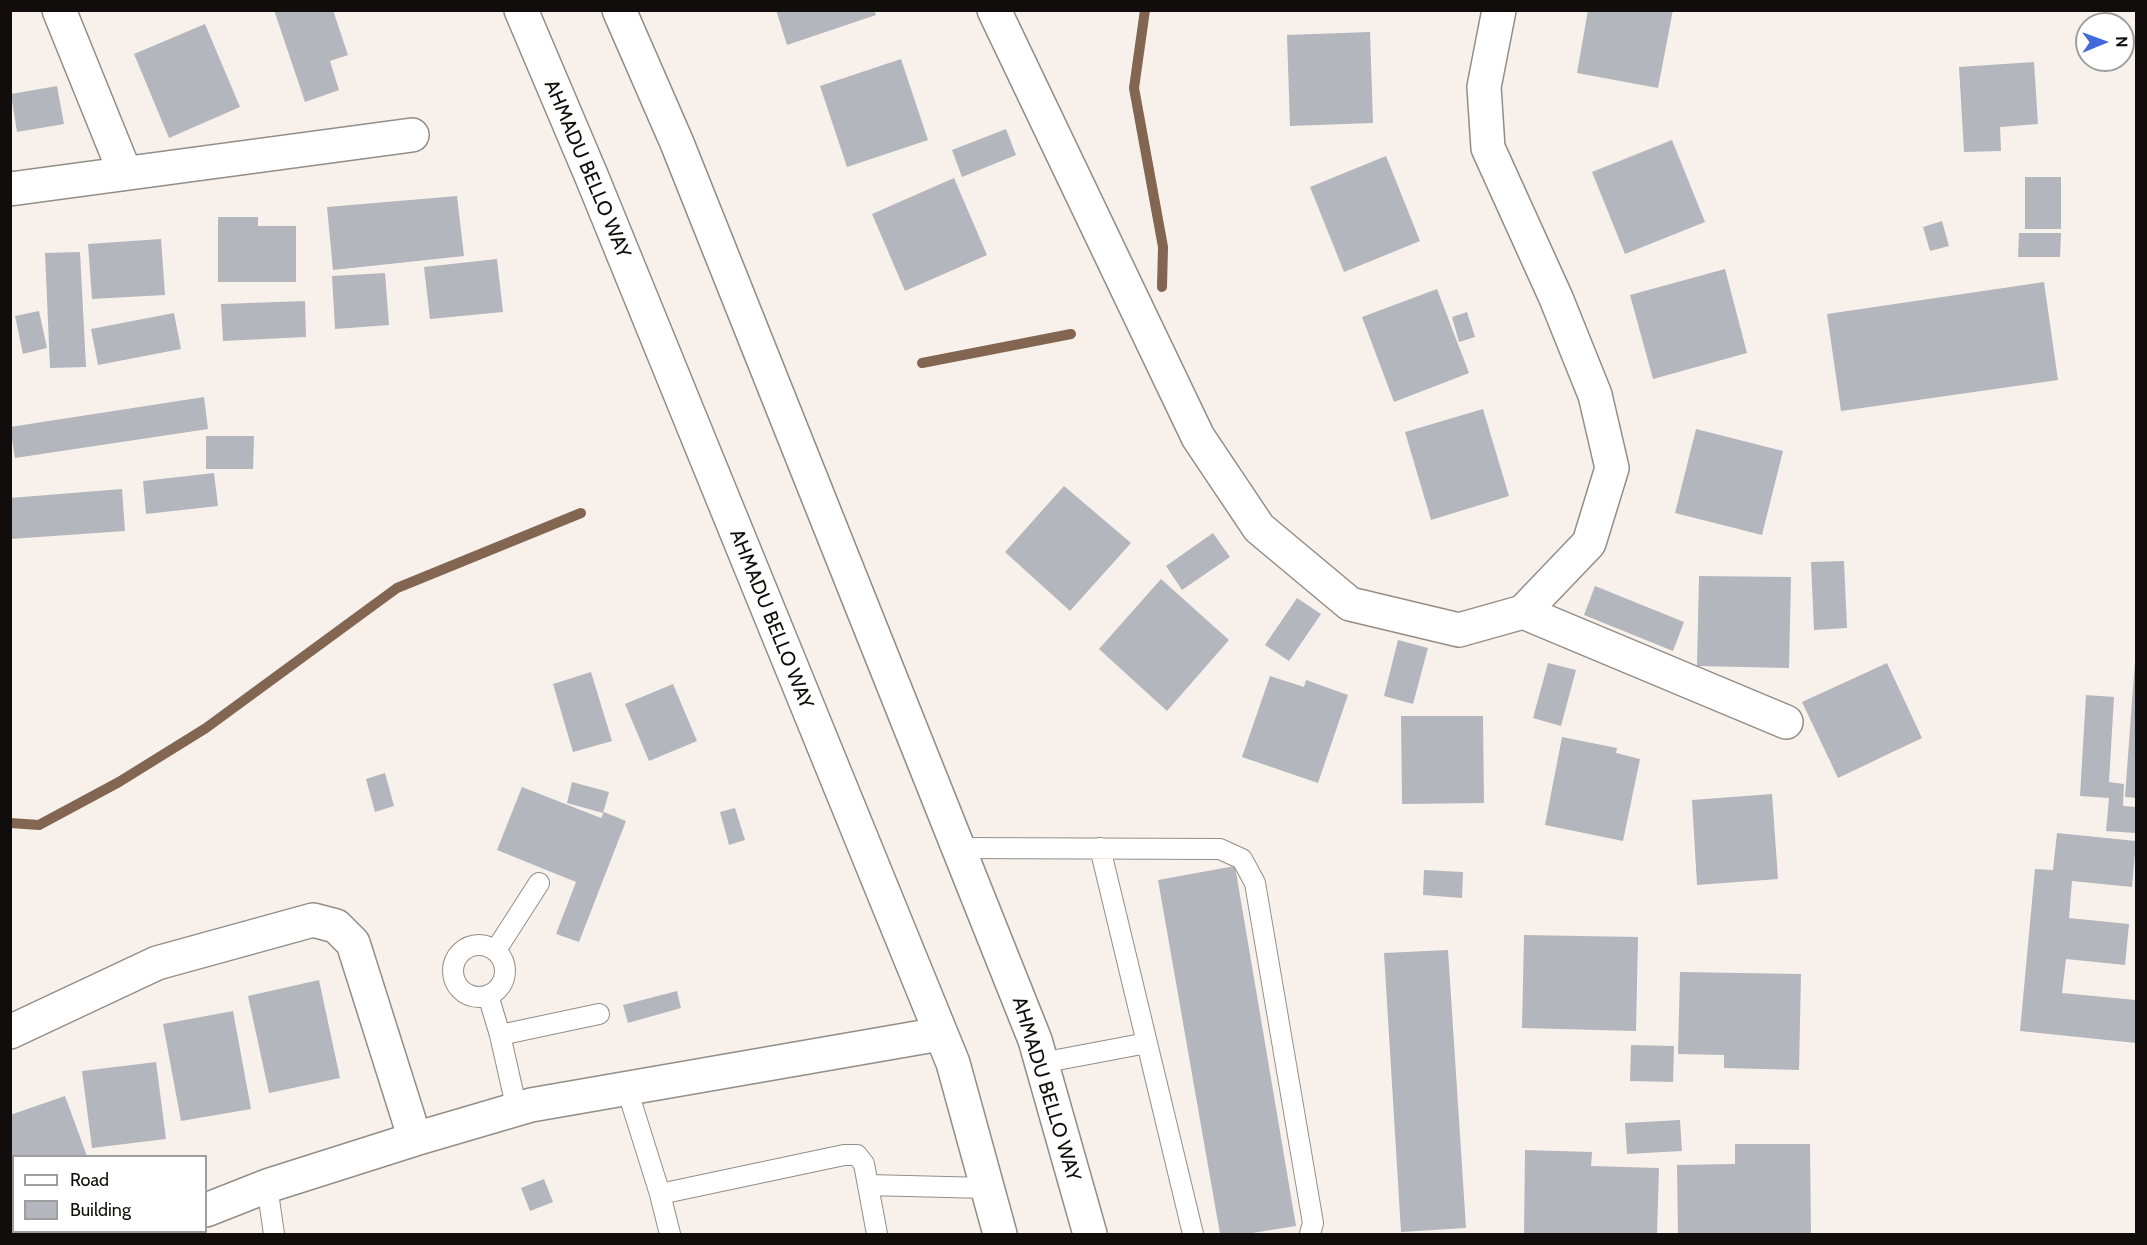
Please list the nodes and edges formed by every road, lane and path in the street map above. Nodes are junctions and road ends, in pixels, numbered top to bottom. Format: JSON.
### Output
{"nodes":[{"id":1,"x":59,"y":10,"type":"edge"},
{"id":2,"x":521,"y":10,"type":"edge"},
{"id":3,"x":619,"y":10,"type":"edge"},
{"id":4,"x":994,"y":10,"type":"edge"},
{"id":5,"x":1499,"y":10,"type":"edge"},
{"id":6,"x":412,"y":135,"type":"dead end"},
{"id":7,"x":125,"y":173,"type":"junction"},
{"id":8,"x":10,"y":189,"type":"edge"},
{"id":9,"x":1523,"y":612,"type":"junction"},
{"id":10,"x":1786,"y":722,"type":"dead end"},
{"id":11,"x":958,"y":848,"type":"junction"},
{"id":12,"x":1100,"y":848,"type":"junction"},
{"id":13,"x":538,"y":883,"type":"dead end"},
{"id":14,"x":496,"y":950,"type":"junction"},
{"id":15,"x":488,"y":996,"type":"junction"},
{"id":16,"x":599,"y":1014,"type":"dead end"},
{"id":17,"x":10,"y":1032,"type":"edge"},
{"id":18,"x":940,"y":1034,"type":"junction"},
{"id":19,"x":500,"y":1035,"type":"junction"},
{"id":20,"x":1147,"y":1043,"type":"junction"},
{"id":21,"x":1041,"y":1063,"type":"junction"},
{"id":22,"x":627,"y":1089,"type":"junction"},
{"id":23,"x":516,"y":1110,"type":"junction"},
{"id":24,"x":415,"y":1139,"type":"junction"},
{"id":25,"x":868,"y":1185,"type":"junction"},
{"id":26,"x":267,"y":1186,"type":"junction"},
{"id":27,"x":986,"y":1188,"type":"junction"},
{"id":28,"x":660,"y":1194,"type":"junction"},
{"id":29,"x":207,"y":1210,"type":"edge"},
{"id":30,"x":274,"y":1234,"type":"edge"},
{"id":31,"x":670,"y":1234,"type":"edge"},
{"id":32,"x":877,"y":1234,"type":"edge"},
{"id":33,"x":1000,"y":1234,"type":"edge"},
{"id":34,"x":1090,"y":1234,"type":"edge"},
{"id":35,"x":1193,"y":1234,"type":"edge"},
{"id":36,"x":1310,"y":1234,"type":"edge"}],
"edges":[{"from":1,"to":7,"type":"street"},
{"from":2,"to":18,"type":"street","name":"AHMADU BELLO WAY"},
{"from":3,"to":11,"type":"street","name":"AHMADU BELLO WAY"},
{"from":4,"to":9,"type":"street"},
{"from":5,"to":9,"type":"street"},
{"from":6,"to":7,"type":"street"},
{"from":7,"to":8,"type":"street"},
{"from":9,"to":10,"type":"street"},
{"from":11,"to":12,"type":"lane"},
{"from":11,"to":21,"type":"street","name":"AHMADU BELLO WAY"},
{"from":12,"to":20,"type":"lane"},
{"from":12,"to":36,"type":"lane"},
{"from":13,"to":14,"type":"lane"},
{"from":14,"to":15,"type":"lane"},
{"from":14,"to":15,"type":"lane"},
{"from":15,"to":19,"type":"lane"},
{"from":16,"to":19,"type":"lane"},
{"from":17,"to":24,"type":"street"},
{"from":18,"to":22,"type":"street"},
{"from":18,"to":27,"type":"street","name":"AHMADU BELLO WAY"},
{"from":19,"to":23,"type":"lane"},
{"from":20,"to":21,"type":"lane"},
{"from":20,"to":35,"type":"lane"},
{"from":21,"to":34,"type":"street","name":"AHMADU BELLO WAY"},
{"from":22,"to":23,"type":"street"},
{"from":22,"to":28,"type":"lane"},
{"from":23,"to":24,"type":"street"},
{"from":24,"to":26,"type":"street"},
{"from":25,"to":27,"type":"lane"},
{"from":25,"to":28,"type":"lane"},
{"from":25,"to":32,"type":"lane"},
{"from":26,"to":29,"type":"street"},
{"from":26,"to":30,"type":"lane"},
{"from":27,"to":33,"type":"street","name":"AHMADU BELLO WAY"},
{"from":28,"to":31,"type":"lane"}]}
